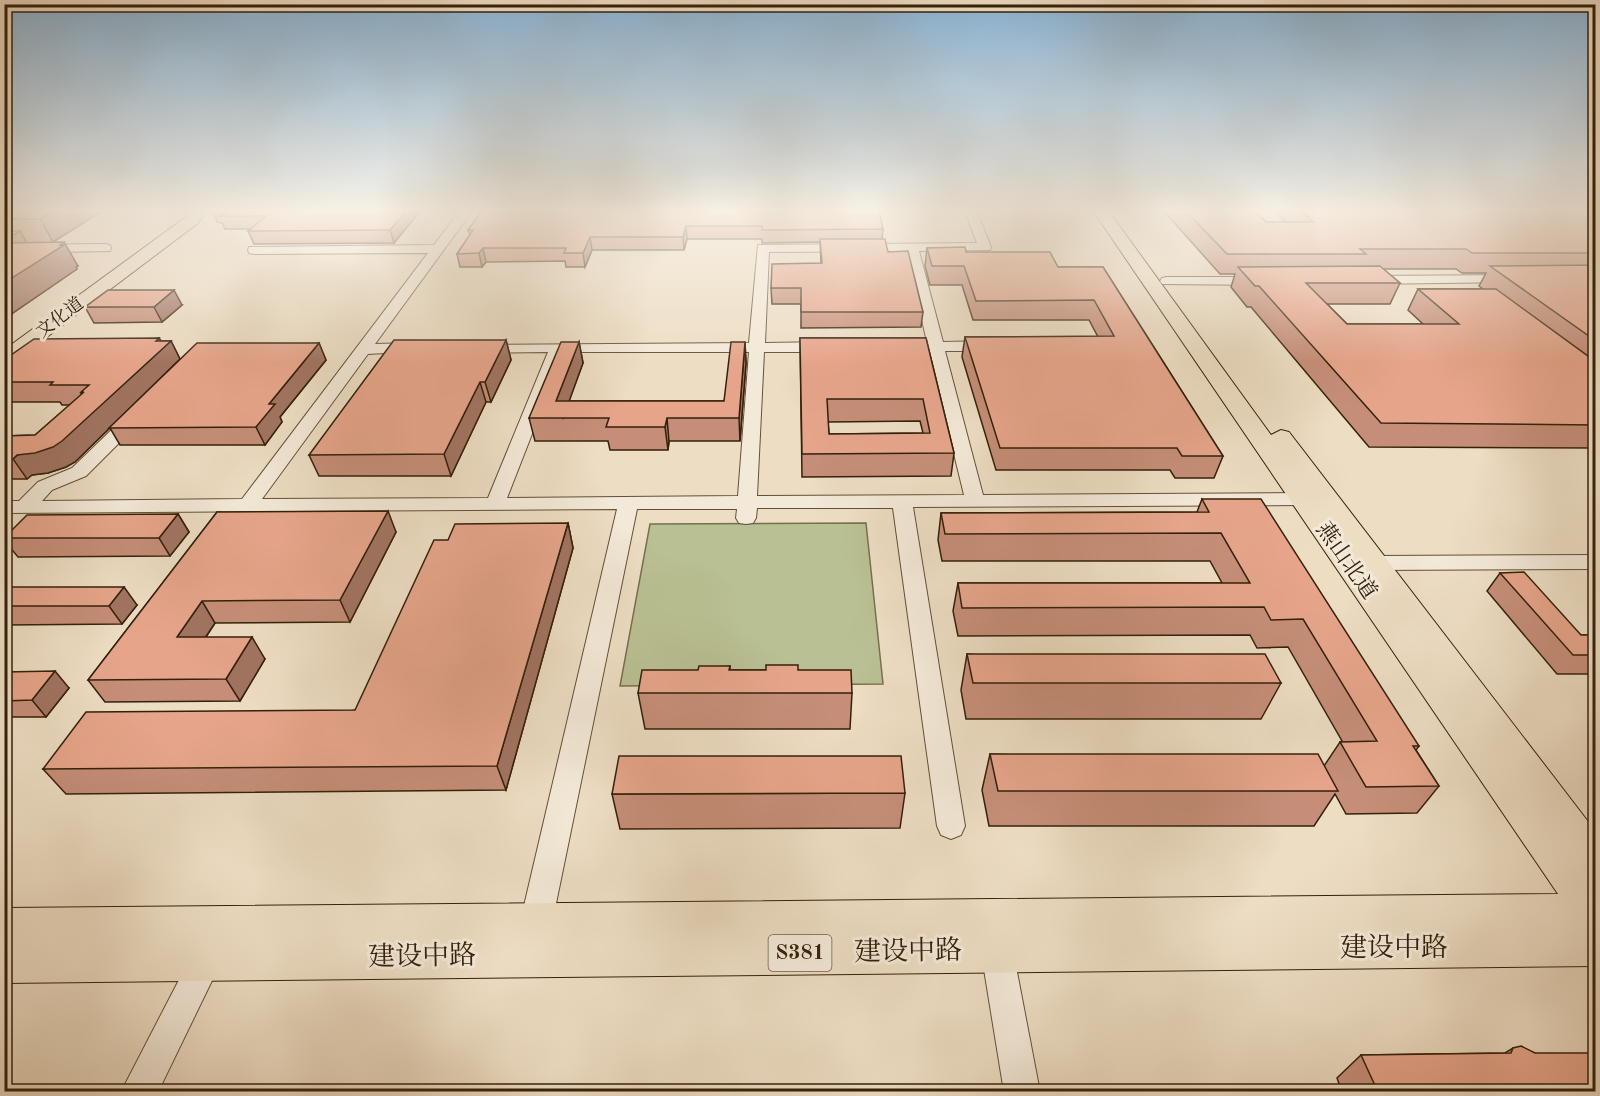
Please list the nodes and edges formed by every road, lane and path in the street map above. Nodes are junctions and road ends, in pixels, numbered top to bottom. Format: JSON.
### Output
{"nodes":[{"id":1,"x":122,"y":260,"type":"edge"},
{"id":2,"x":138,"y":260,"type":"edge"},
{"id":3,"x":430,"y":260,"type":"edge"},
{"id":4,"x":761,"y":260,"type":"edge"},
{"id":5,"x":914,"y":260,"type":"edge"},
{"id":6,"x":1135,"y":260,"type":"edge"},
{"id":7,"x":1152,"y":260,"type":"edge"},
{"id":8,"x":1528,"y":279,"type":"edge"},
{"id":9,"x":1353,"y":280,"type":"edge"},
{"id":10,"x":1458,"y":280,"type":"junction"},
{"id":11,"x":1167,"y":281,"type":"junction"},
{"id":12,"x":1272,"y":281,"type":"edge"},
{"id":13,"x":1477,"y":294,"type":"edge"},
{"id":14,"x":4,"y":346,"type":"edge"},
{"id":15,"x":1011,"y":346,"type":"edge"},
{"id":16,"x":756,"y":347,"type":"junction"},
{"id":17,"x":840,"y":347,"type":"edge"},
{"id":18,"x":888,"y":347,"type":"edge"},
{"id":19,"x":936,"y":347,"type":"junction"},
{"id":20,"x":433,"y":348,"type":"edge"},
{"id":21,"x":467,"y":348,"type":"edge"},
{"id":22,"x":558,"y":348,"type":"junction"},
{"id":23,"x":364,"y":349,"type":"junction"},
{"id":24,"x":4,"y":360,"type":"edge"},
{"id":25,"x":151,"y":401,"type":"edge"},
{"id":26,"x":1303,"y":500,"type":"junction"},
{"id":27,"x":975,"y":501,"type":"junction"},
{"id":28,"x":902,"y":502,"type":"junction"},
{"id":29,"x":628,"y":503,"type":"junction"},
{"id":30,"x":495,"y":504,"type":"junction"},
{"id":31,"x":248,"y":506,"type":"junction"},
{"id":32,"x":24,"y":507,"type":"edge"},
{"id":33,"x":746,"y":510,"type":"junction"},
{"id":34,"x":20,"y":529,"type":"edge"},
{"id":35,"x":1596,"y":562,"type":"edge"},
{"id":36,"x":1374,"y":563,"type":"junction"},
{"id":37,"x":951,"y":826,"type":"dead end"},
{"id":38,"x":1596,"y":863,"type":"edge"},
{"id":39,"x":1595,"y":922,"type":"edge"},
{"id":40,"x":536,"y":923,"type":"junction"},
{"id":41,"x":4,"y":928,"type":"edge"},
{"id":42,"x":997,"y":951,"type":"junction"},
{"id":43,"x":206,"y":960,"type":"junction"},
{"id":44,"x":4,"y":962,"type":"edge"},
{"id":45,"x":139,"y":1092,"type":"edge"},
{"id":46,"x":1022,"y":1092,"type":"edge"}],
"edges":[{"from":1,"to":14,"type":"main road","name":"文化道"},
{"from":2,"to":24,"type":"main road","name":"文化道"},
{"from":3,"to":23,"type":"street"},
{"from":4,"to":16,"type":"street"},
{"from":5,"to":19,"type":"street"},
{"from":6,"to":26,"type":"main road","name":"燕山北道"},
{"from":7,"to":11,"type":"main road","name":"燕山北道"},
{"from":8,"to":10,"type":"street"},
{"from":9,"to":10,"type":"street"},
{"from":10,"to":13,"type":"street"},
{"from":11,"to":12,"type":"street"},
{"from":11,"to":36,"type":"main road","name":"燕山北道"},
{"from":15,"to":19,"type":"street"},
{"from":16,"to":17,"type":"street"},
{"from":16,"to":22,"type":"street"},
{"from":16,"to":33,"type":"street"},
{"from":18,"to":19,"type":"street"},
{"from":19,"to":27,"type":"street"},
{"from":20,"to":23,"type":"street"},
{"from":21,"to":22,"type":"street"},
{"from":22,"to":30,"type":"street"},
{"from":23,"to":31,"type":"street"},
{"from":25,"to":32,"type":"street"},
{"from":26,"to":27,"type":"street"},
{"from":26,"to":39,"type":"main road","name":"燕山北道"},
{"from":27,"to":28,"type":"street"},
{"from":28,"to":33,"type":"street"},
{"from":28,"to":37,"type":"street"},
{"from":29,"to":30,"type":"street"},
{"from":29,"to":33,"type":"street"},
{"from":29,"to":40,"type":"street"},
{"from":30,"to":31,"type":"street"},
{"from":31,"to":32,"type":"street"},
{"from":32,"to":34,"type":"street"},
{"from":35,"to":36,"type":"street"},
{"from":36,"to":38,"type":"main road","name":"燕山北道"},
{"from":39,"to":40,"type":"main road","name":"建设中路","number":"S381"},
{"from":39,"to":42,"type":"main road","name":"建设中路","number":"S381"},
{"from":40,"to":41,"type":"main road","name":"建设中路","number":"S381"},
{"from":42,"to":43,"type":"main road","name":"建设中路","number":"S381"},
{"from":42,"to":46,"type":"street"},
{"from":43,"to":44,"type":"main road","name":"建设中路","number":"S381"},
{"from":43,"to":45,"type":"street"}]}
